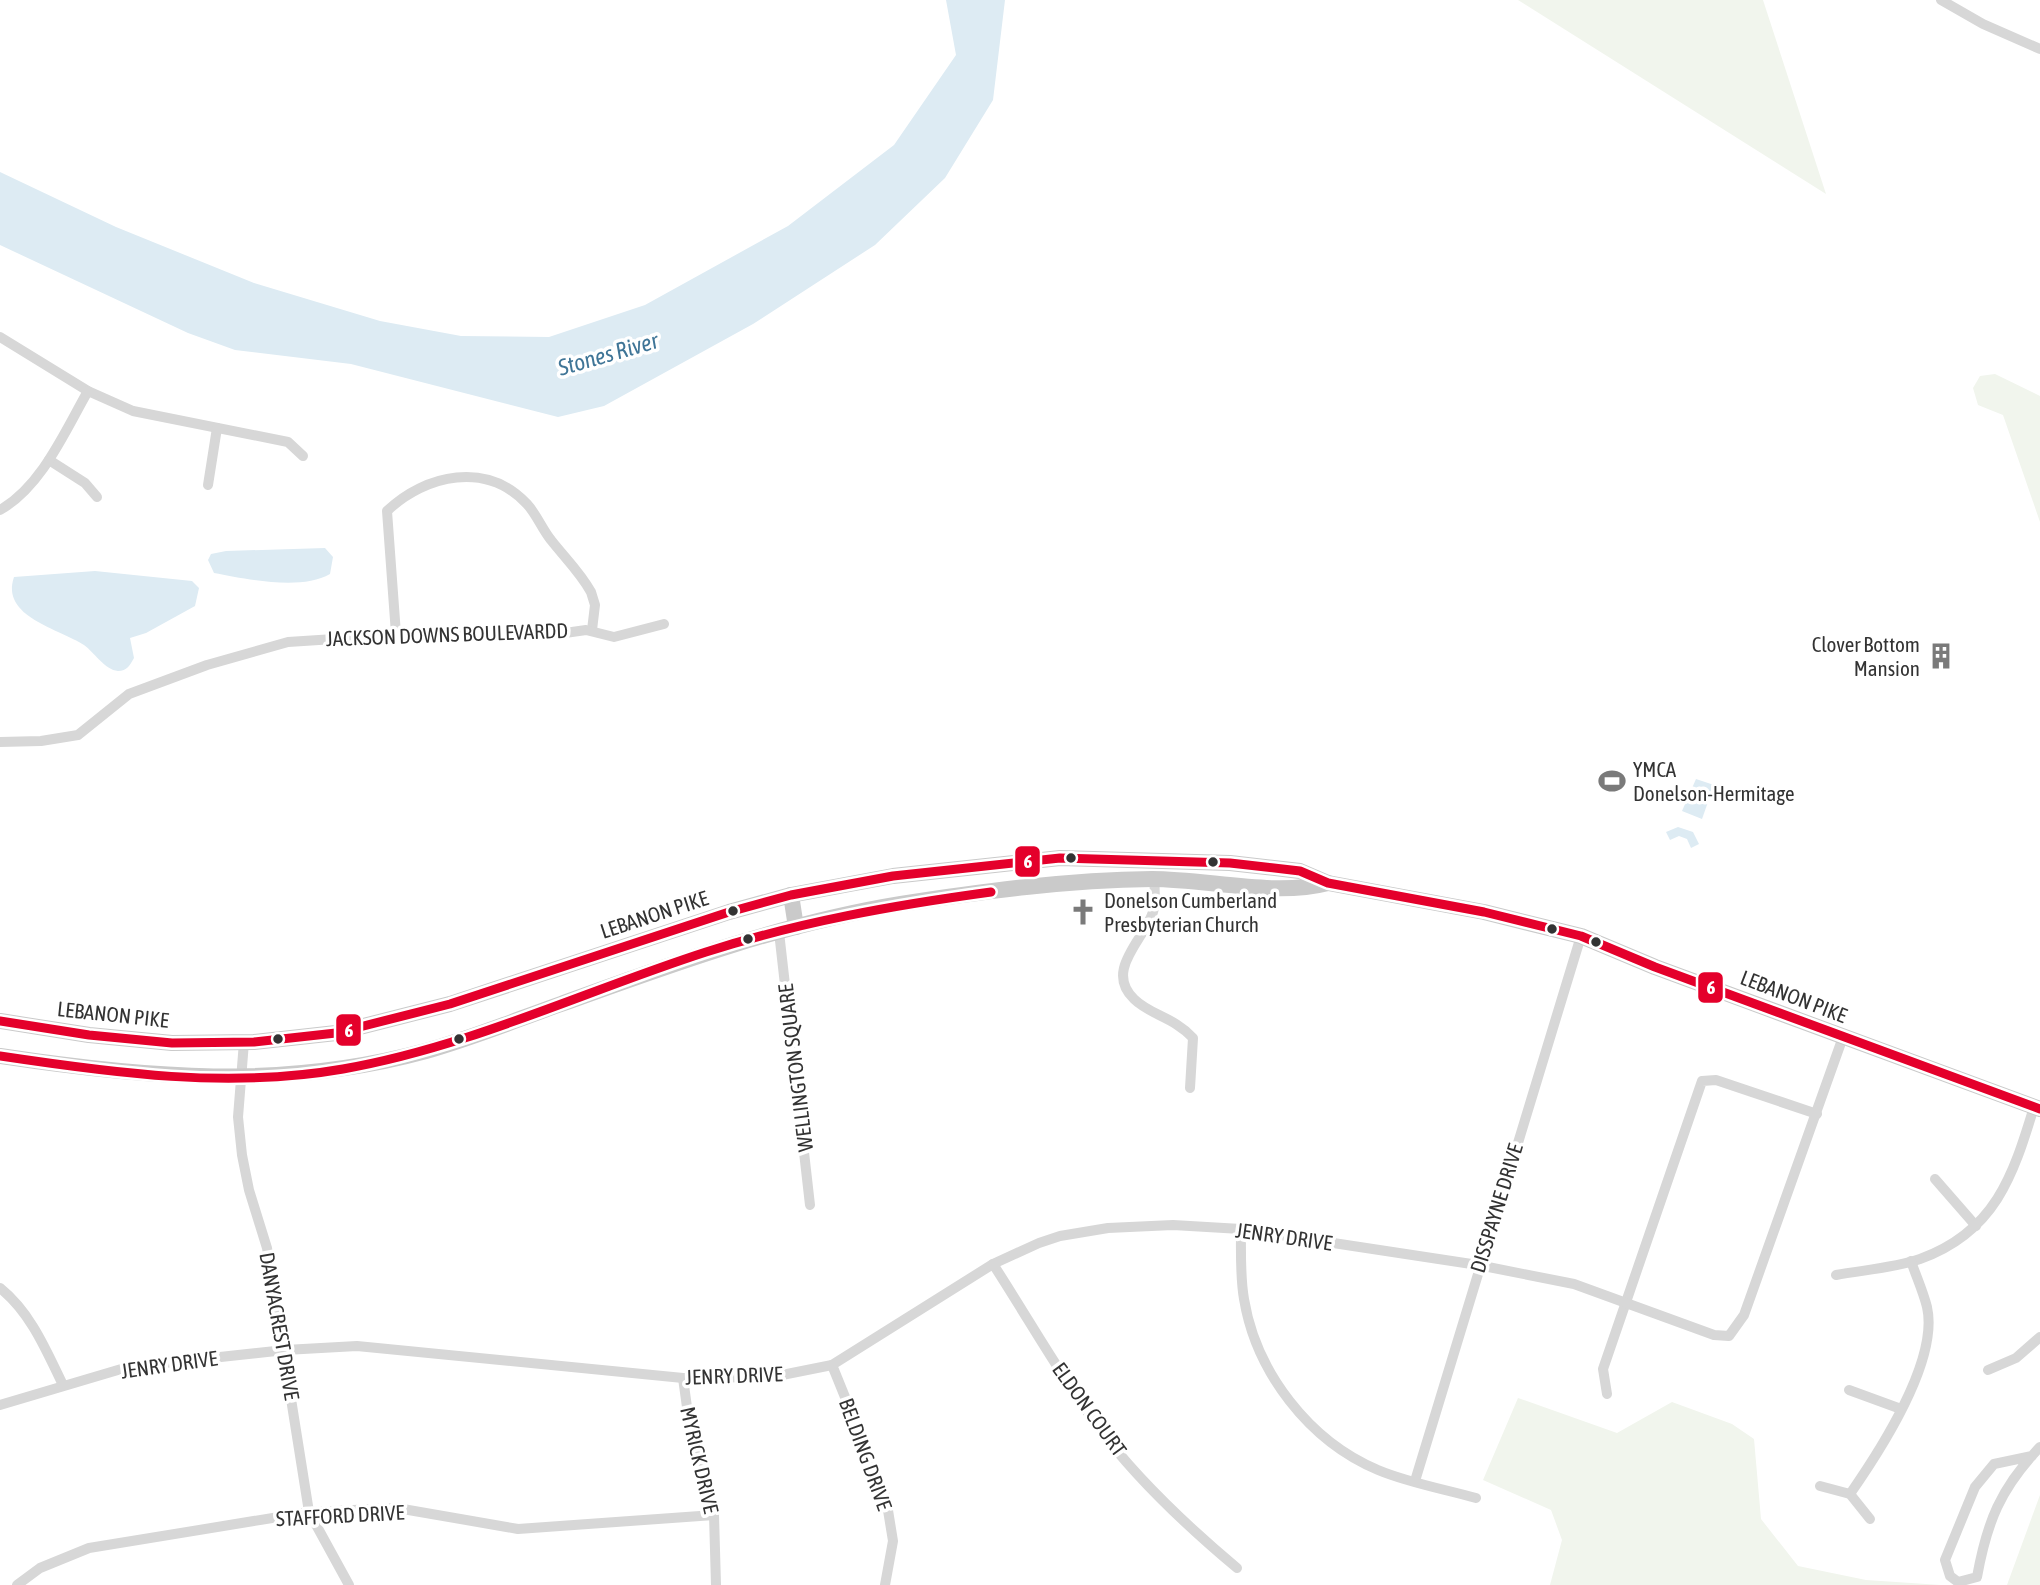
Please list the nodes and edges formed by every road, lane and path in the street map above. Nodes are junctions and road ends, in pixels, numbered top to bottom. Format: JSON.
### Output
{"nodes":[{"id":1,"x":1941,"y":0,"type":"edge"},
{"id":2,"x":2040,"y":48,"type":"edge"},
{"id":3,"x":0,"y":337,"type":"edge"},
{"id":4,"x":88,"y":391,"type":"junction"},
{"id":5,"x":217,"y":428,"type":"junction"},
{"id":6,"x":303,"y":456,"type":"dead end"},
{"id":7,"x":49,"y":460,"type":"junction"},
{"id":8,"x":208,"y":485,"type":"dead end"},
{"id":9,"x":97,"y":497,"type":"dead end"},
{"id":10,"x":0,"y":510,"type":"edge"},
{"id":11,"x":664,"y":624,"type":"dead end"},
{"id":12,"x":592,"y":630,"type":"junction"},
{"id":13,"x":396,"y":634,"type":"junction"},
{"id":14,"x":0,"y":742,"type":"edge"},
{"id":15,"x":1024,"y":862,"type":"junction"},
{"id":16,"x":1154,"y":879,"type":"junction"},
{"id":17,"x":1328,"y":883,"type":"junction"},
{"id":18,"x":1026,"y":888,"type":"junction"},
{"id":19,"x":791,"y":895,"type":"junction"},
{"id":20,"x":796,"y":927,"type":"junction"},
{"id":21,"x":779,"y":932,"type":"junction"},
{"id":22,"x":1581,"y":936,"type":"junction"},
{"id":23,"x":0,"y":1021,"type":"edge"},
{"id":24,"x":1843,"y":1037,"type":"junction"},
{"id":25,"x":244,"y":1042,"type":"junction"},
{"id":26,"x":0,"y":1056,"type":"edge"},
{"id":27,"x":241,"y":1077,"type":"junction"},
{"id":28,"x":1190,"y":1088,"type":"dead end"},
{"id":29,"x":2037,"y":1108,"type":"edge"},
{"id":30,"x":1817,"y":1114,"type":"junction"},
{"id":31,"x":1935,"y":1179,"type":"dead end"},
{"id":32,"x":810,"y":1205,"type":"dead end"},
{"id":33,"x":1976,"y":1226,"type":"junction"},
{"id":34,"x":1241,"y":1229,"type":"junction"},
{"id":35,"x":1911,"y":1261,"type":"junction"},
{"id":36,"x":993,"y":1264,"type":"junction"},
{"id":37,"x":1478,"y":1265,"type":"junction"},
{"id":38,"x":1836,"y":1275,"type":"dead end"},
{"id":39,"x":0,"y":1289,"type":"edge"},
{"id":40,"x":1625,"y":1303,"type":"junction"},
{"id":41,"x":2040,"y":1337,"type":"edge"},
{"id":42,"x":285,"y":1350,"type":"junction"},
{"id":43,"x":832,"y":1365,"type":"junction"},
{"id":44,"x":1988,"y":1370,"type":"dead end"},
{"id":45,"x":683,"y":1378,"type":"junction"},
{"id":46,"x":63,"y":1385,"type":"junction"},
{"id":47,"x":1849,"y":1390,"type":"dead end"},
{"id":48,"x":1607,"y":1394,"type":"dead end"},
{"id":49,"x":0,"y":1405,"type":"edge"},
{"id":50,"x":1901,"y":1409,"type":"junction"},
{"id":51,"x":2036,"y":1452,"type":"edge"},
{"id":52,"x":1415,"y":1481,"type":"junction"},
{"id":53,"x":1820,"y":1486,"type":"dead end"},
{"id":54,"x":1850,"y":1494,"type":"junction"},
{"id":55,"x":1476,"y":1498,"type":"dead end"},
{"id":56,"x":309,"y":1513,"type":"junction"},
{"id":57,"x":714,"y":1515,"type":"junction"},
{"id":58,"x":1870,"y":1519,"type":"dead end"},
{"id":59,"x":1237,"y":1568,"type":"dead end"},
{"id":60,"x":17,"y":1585,"type":"edge"},
{"id":61,"x":349,"y":1585,"type":"edge"},
{"id":62,"x":716,"y":1585,"type":"edge"},
{"id":63,"x":885,"y":1585,"type":"edge"}],
"edges":[{"from":1,"to":2,"type":"street"},
{"from":3,"to":4,"type":"street"},
{"from":4,"to":5,"type":"street"},
{"from":4,"to":7,"type":"street"},
{"from":5,"to":6,"type":"street"},
{"from":5,"to":8,"type":"street"},
{"from":7,"to":9,"type":"street"},
{"from":7,"to":10,"type":"street"},
{"from":11,"to":12,"type":"street","name":"JACKSON DOWNS BOULEVARDD"},
{"from":12,"to":13,"type":"street","name":"JACKSON DOWNS BOULEVARDD"},
{"from":12,"to":13,"type":"street"},
{"from":13,"to":14,"type":"street","name":"JACKSON DOWNS BOULEVARDD"},
{"from":15,"to":17,"type":"main road","name":"LEBANON PIKE"},
{"from":15,"to":18,"type":"main road"},
{"from":15,"to":19,"type":"main road","name":"LEBANON PIKE"},
{"from":16,"to":17,"type":"main road","name":"LEBANON PIKE"},
{"from":16,"to":18,"type":"main road","name":"LEBANON PIKE"},
{"from":16,"to":28,"type":"street"},
{"from":17,"to":22,"type":"main road","name":"LEBANON PIKE"},
{"from":18,"to":20,"type":"main road","name":"LEBANON PIKE"},
{"from":19,"to":20,"type":"main road"},
{"from":19,"to":25,"type":"main road","name":"LEBANON PIKE"},
{"from":20,"to":21,"type":"main road","name":"LEBANON PIKE"},
{"from":21,"to":27,"type":"main road","name":"LEBANON PIKE"},
{"from":21,"to":32,"type":"street","name":"WELLINGTON SQUARE"},
{"from":22,"to":24,"type":"main road","name":"LEBANON PIKE"},
{"from":22,"to":37,"type":"street","name":"DISSPAYNE DRIVE"},
{"from":23,"to":25,"type":"main road","name":"LEBANON PIKE"},
{"from":24,"to":29,"type":"main road","name":"LEBANON PIKE"},
{"from":24,"to":30,"type":"street"},
{"from":25,"to":27,"type":"street","name":"DANYACREST DRIVE"},
{"from":26,"to":27,"type":"main road","name":"LEBANON PIKE"},
{"from":27,"to":42,"type":"street","name":"DANYACREST DRIVE"},
{"from":29,"to":33,"type":"street"},
{"from":30,"to":40,"type":"street","name":"JENRY DRIVE"},
{"from":30,"to":40,"type":"street"},
{"from":31,"to":33,"type":"street"},
{"from":33,"to":35,"type":"street"},
{"from":34,"to":36,"type":"street","name":"JENRY DRIVE"},
{"from":34,"to":37,"type":"street","name":"JENRY DRIVE"},
{"from":34,"to":52,"type":"street"},
{"from":35,"to":38,"type":"street"},
{"from":35,"to":50,"type":"street"},
{"from":36,"to":43,"type":"street","name":"JENRY DRIVE"},
{"from":36,"to":59,"type":"street","name":"ELDON COURT"},
{"from":37,"to":40,"type":"street","name":"JENRY DRIVE"},
{"from":37,"to":52,"type":"street","name":"DISSPAYNE DRIVE"},
{"from":39,"to":46,"type":"street"},
{"from":40,"to":48,"type":"street"},
{"from":41,"to":44,"type":"street"},
{"from":42,"to":45,"type":"street","name":"JENRY DRIVE"},
{"from":42,"to":46,"type":"street","name":"JENRY DRIVE"},
{"from":42,"to":56,"type":"street","name":"DANYACREST DRIVE"},
{"from":43,"to":45,"type":"street","name":"JENRY DRIVE"},
{"from":43,"to":63,"type":"street","name":"BELDING DRIVE"},
{"from":45,"to":57,"type":"street","name":"MYRICK DRIVE"},
{"from":46,"to":49,"type":"street","name":"JENRY DRIVE"},
{"from":47,"to":50,"type":"street"},
{"from":50,"to":54,"type":"street"},
{"from":51,"to":51,"type":"street"},
{"from":52,"to":55,"type":"street"},
{"from":53,"to":54,"type":"street"},
{"from":54,"to":58,"type":"street"},
{"from":56,"to":57,"type":"street","name":"STAFFORD DRIVE"},
{"from":56,"to":60,"type":"street","name":"STAFFORD DRIVE"},
{"from":56,"to":61,"type":"street","name":"DANYACREST DRIVE"},
{"from":57,"to":62,"type":"street","name":"MYRICK DRIVE"}]}
